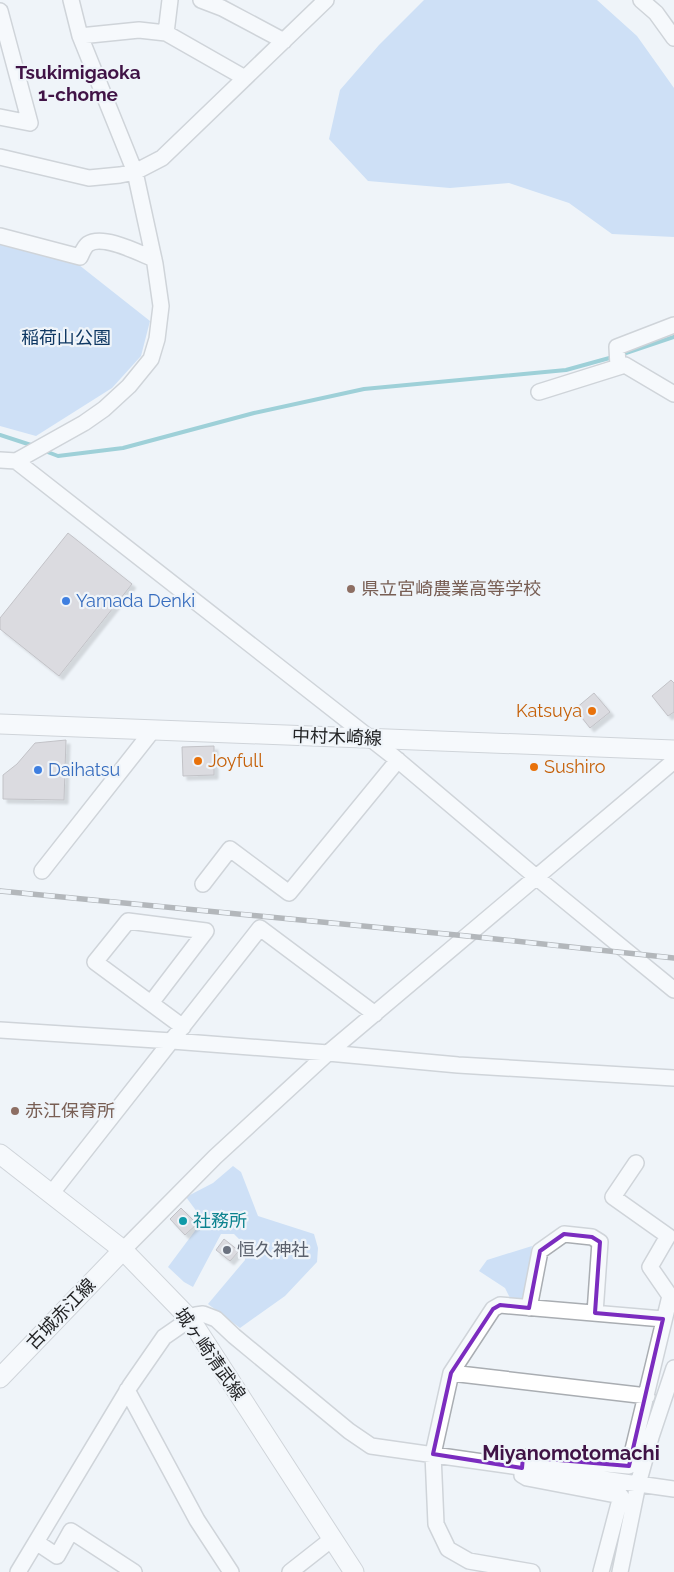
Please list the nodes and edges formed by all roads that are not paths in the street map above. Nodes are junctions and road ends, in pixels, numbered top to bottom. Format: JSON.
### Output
{"nodes":[{"id":1,"x":71,"y":0,"type":"edge"},
{"id":2,"x":170,"y":0,"type":"edge"},
{"id":3,"x":201,"y":0,"type":"edge"},
{"id":4,"x":326,"y":0,"type":"edge"},
{"id":5,"x":641,"y":0,"type":"edge"},
{"id":6,"x":0,"y":11,"type":"edge"},
{"id":7,"x":166,"y":33,"type":"junction"},
{"id":8,"x":80,"y":36,"type":"junction"},
{"id":9,"x":674,"y":38,"type":"edge"},
{"id":10,"x":284,"y":42,"type":"junction"},
{"id":11,"x":246,"y":78,"type":"junction"},
{"id":12,"x":0,"y":117,"type":"edge"},
{"id":13,"x":0,"y":158,"type":"edge"},
{"id":14,"x":135,"y":172,"type":"junction"},
{"id":15,"x":0,"y":236,"type":"edge"},
{"id":16,"x":154,"y":258,"type":"junction"},
{"id":17,"x":674,"y":325,"type":"edge"},
{"id":18,"x":618,"y":367,"type":"junction"},
{"id":19,"x":539,"y":392,"type":"dead end"},
{"id":20,"x":674,"y":394,"type":"edge"},
{"id":21,"x":0,"y":460,"type":"edge"},
{"id":22,"x":16,"y":461,"type":"junction"},
{"id":23,"x":0,"y":724,"type":"edge"},
{"id":24,"x":153,"y":730,"type":"junction"},
{"id":25,"x":371,"y":738,"type":"junction"},
{"id":26,"x":674,"y":750,"type":"edge"},
{"id":27,"x":398,"y":760,"type":"junction"},
{"id":28,"x":674,"y":761,"type":"edge"},
{"id":29,"x":42,"y":871,"type":"dead end"},
{"id":30,"x":536,"y":877,"type":"junction"},
{"id":31,"x":203,"y":884,"type":"dead end"},
{"id":32,"x":674,"y":990,"type":"edge"},
{"id":33,"x":151,"y":1003,"type":"junction"},
{"id":34,"x":375,"y":1014,"type":"junction"},
{"id":35,"x":183,"y":1027,"type":"junction"},
{"id":36,"x":0,"y":1030,"type":"edge"},
{"id":37,"x":172,"y":1040,"type":"junction"},
{"id":38,"x":328,"y":1053,"type":"junction"},
{"id":39,"x":674,"y":1078,"type":"edge"},
{"id":40,"x":0,"y":1154,"type":"edge"},
{"id":41,"x":636,"y":1163,"type":"dead end"},
{"id":42,"x":51,"y":1194,"type":"junction"},
{"id":43,"x":123,"y":1250,"type":"junction"},
{"id":44,"x":529,"y":1308,"type":"junction"},
{"id":45,"x":595,"y":1313,"type":"junction"},
{"id":46,"x":190,"y":1319,"type":"junction"},
{"id":47,"x":663,"y":1319,"type":"junction"},
{"id":48,"x":674,"y":1368,"type":"edge"},
{"id":49,"x":451,"y":1373,"type":"junction"},
{"id":50,"x":0,"y":1378,"type":"edge"},
{"id":51,"x":127,"y":1390,"type":"junction"},
{"id":52,"x":647,"y":1396,"type":"junction"},
{"id":53,"x":433,"y":1454,"type":"junction"},
{"id":54,"x":522,"y":1468,"type":"junction"},
{"id":55,"x":642,"y":1484,"type":"junction"},
{"id":56,"x":674,"y":1489,"type":"edge"},
{"id":57,"x":332,"y":1539,"type":"junction"},
{"id":58,"x":36,"y":1542,"type":"junction"},
{"id":59,"x":18,"y":1572,"type":"edge"},
{"id":60,"x":133,"y":1572,"type":"edge"},
{"id":61,"x":231,"y":1572,"type":"edge"},
{"id":62,"x":290,"y":1572,"type":"edge"},
{"id":63,"x":354,"y":1572,"type":"edge"},
{"id":64,"x":532,"y":1572,"type":"edge"},
{"id":65,"x":601,"y":1572,"type":"edge"},
{"id":66,"x":620,"y":1572,"type":"edge"}],
"edges":[{"from":1,"to":8,"type":"street"},
{"from":2,"to":7,"type":"street"},
{"from":3,"to":10,"type":"street"},
{"from":4,"to":10,"type":"street"},
{"from":5,"to":9,"type":"street"},
{"from":6,"to":12,"type":"street"},
{"from":7,"to":8,"type":"street"},
{"from":7,"to":11,"type":"street"},
{"from":8,"to":14,"type":"street"},
{"from":10,"to":11,"type":"street"},
{"from":11,"to":14,"type":"street"},
{"from":13,"to":14,"type":"street"},
{"from":14,"to":16,"type":"street"},
{"from":15,"to":16,"type":"street"},
{"from":16,"to":22,"type":"street"},
{"from":17,"to":18,"type":"street"},
{"from":18,"to":19,"type":"street"},
{"from":18,"to":20,"type":"street"},
{"from":21,"to":22,"type":"street"},
{"from":22,"to":25,"type":"street"},
{"from":23,"to":24,"type":"main road","name":"中村木崎線"},
{"from":24,"to":25,"type":"main road","name":"中村木崎線"},
{"from":24,"to":29,"type":"street"},
{"from":25,"to":26,"type":"main road","name":"中村木崎線"},
{"from":25,"to":27,"type":"street"},
{"from":27,"to":30,"type":"street"},
{"from":27,"to":31,"type":"street"},
{"from":28,"to":30,"type":"street"},
{"from":30,"to":32,"type":"street"},
{"from":30,"to":34,"type":"street"},
{"from":33,"to":33,"type":"street"},
{"from":33,"to":35,"type":"street"},
{"from":34,"to":35,"type":"street"},
{"from":34,"to":38,"type":"street"},
{"from":35,"to":37,"type":"street"},
{"from":36,"to":37,"type":"street"},
{"from":37,"to":38,"type":"street"},
{"from":37,"to":42,"type":"street"},
{"from":38,"to":39,"type":"street"},
{"from":38,"to":43,"type":"street"},
{"from":40,"to":42,"type":"main road","name":"城ヶ崎清武線"},
{"from":41,"to":47,"type":"street"},
{"from":42,"to":43,"type":"main road","name":"城ヶ崎清武線"},
{"from":43,"to":46,"type":"main road","name":"城ヶ崎清武線"},
{"from":43,"to":50,"type":"main road","name":"古城赤江線"},
{"from":44,"to":45,"type":"street"},
{"from":44,"to":45,"type":"street"},
{"from":44,"to":49,"type":"street"},
{"from":45,"to":47,"type":"street"},
{"from":46,"to":51,"type":"street"},
{"from":46,"to":53,"type":"street"},
{"from":46,"to":57,"type":"main road","name":"城ヶ崎清武線"},
{"from":47,"to":52,"type":"street"},
{"from":48,"to":55,"type":"street"},
{"from":49,"to":52,"type":"street"},
{"from":49,"to":53,"type":"street"},
{"from":51,"to":58,"type":"street"},
{"from":51,"to":61,"type":"street"},
{"from":52,"to":54,"type":"street"},
{"from":53,"to":54,"type":"street"},
{"from":53,"to":64,"type":"street"},
{"from":54,"to":55,"type":"street"},
{"from":54,"to":65,"type":"street"},
{"from":55,"to":56,"type":"street"},
{"from":55,"to":66,"type":"street"},
{"from":57,"to":62,"type":"street"},
{"from":57,"to":63,"type":"main road","name":"城ヶ崎清武線"},
{"from":58,"to":59,"type":"street"},
{"from":58,"to":60,"type":"street"}]}
